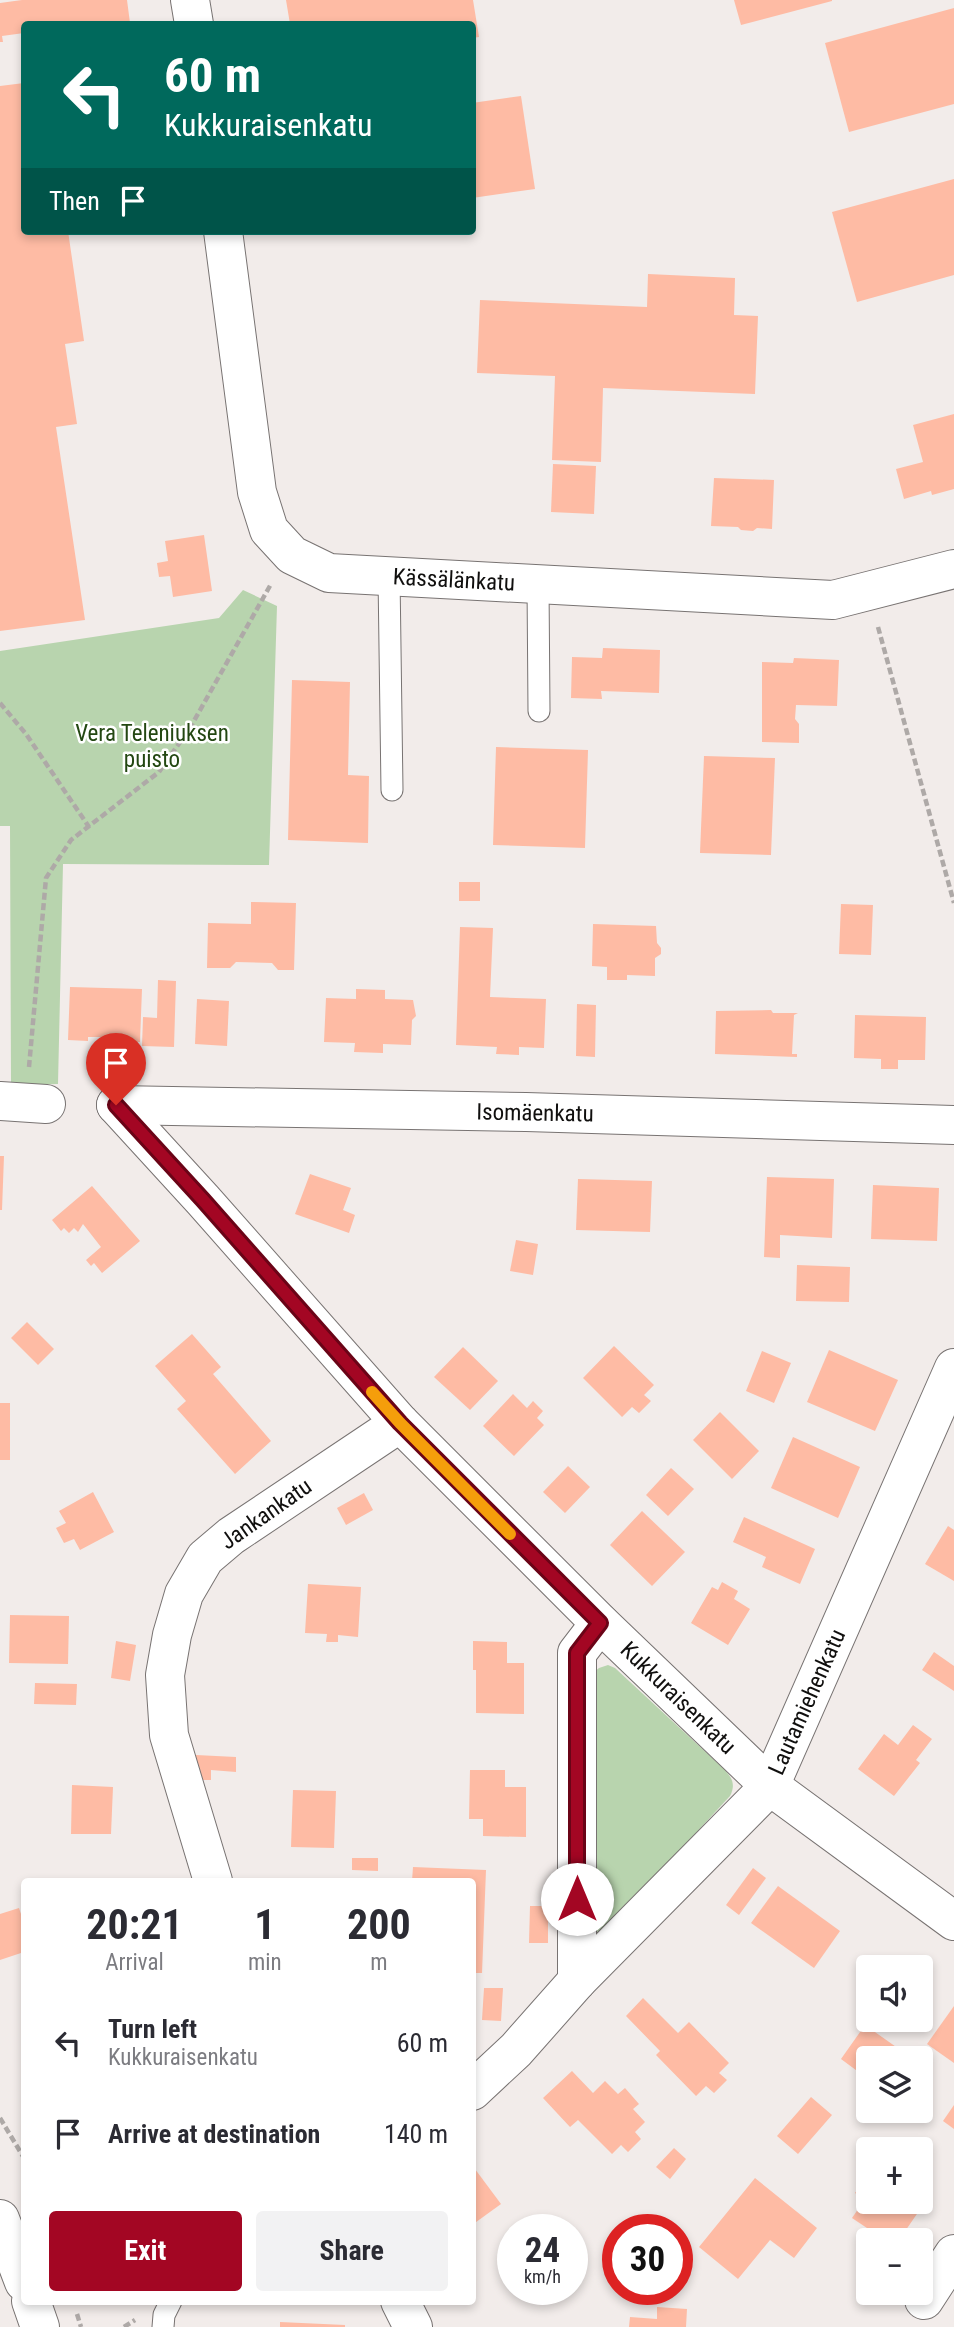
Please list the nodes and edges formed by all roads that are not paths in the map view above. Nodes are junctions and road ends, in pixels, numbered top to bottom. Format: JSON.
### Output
{"nodes":[{"id":1,"x":190,"y":0,"type":"edge"},
{"id":2,"x":194,"y":21,"type":"edge"},
{"id":3,"x":224,"y":235,"type":"edge"},
{"id":4,"x":954,"y":569,"type":"edge"},
{"id":5,"x":389,"y":576,"type":"junction"},
{"id":6,"x":538,"y":584,"type":"junction"},
{"id":7,"x":539,"y":711,"type":"dead end"},
{"id":8,"x":392,"y":790,"type":"dead end"},
{"id":9,"x":116,"y":1105,"type":"joint"},
{"id":10,"x":954,"y":1125,"type":"edge"},
{"id":11,"x":949,"y":1391,"type":"edge"},
{"id":12,"x":400,"y":1423,"type":"junction"},
{"id":13,"x":600,"y":1623,"type":"junction"},
{"id":14,"x":770,"y":1786,"type":"junction"},
{"id":15,"x":212,"y":1878,"type":"edge"},
{"id":16,"x":954,"y":1921,"type":"edge"},
{"id":17,"x":577,"y":1981,"type":"junction"},
{"id":18,"x":476,"y":2087,"type":"edge"},
{"id":19,"x":0,"y":2219,"type":"edge"},
{"id":20,"x":954,"y":2254,"type":"edge"},
{"id":21,"x":21,"y":2274,"type":"edge"},
{"id":22,"x":933,"y":2286,"type":"edge"},
{"id":23,"x":32,"y":2305,"type":"edge"},
{"id":24,"x":168,"y":2305,"type":"edge"},
{"id":25,"x":402,"y":2305,"type":"edge"},
{"id":26,"x":40,"y":2327,"type":"edge"},
{"id":27,"x":163,"y":2327,"type":"edge"},
{"id":28,"x":412,"y":2327,"type":"edge"}],
"edges":[{"from":1,"to":2,"type":"street"},
{"from":3,"to":5,"type":"street","name":"Kässälänkatu"},
{"from":4,"to":6,"type":"street","name":"Kässälänkatu"},
{"from":5,"to":6,"type":"street","name":"Kässälänkatu"},
{"from":5,"to":8,"type":"lane"},
{"from":6,"to":7,"type":"lane"},
{"from":9,"to":10,"type":"street","name":"Isomäenkatu"},
{"from":9,"to":12,"type":"street","name":"Kukkuraisenkatu"},
{"from":11,"to":14,"type":"street","name":"Lautamiehenkatu"},
{"from":12,"to":13,"type":"street","name":"Kukkuraisenkatu"},
{"from":12,"to":15,"type":"street","name":"Jankankatu"},
{"from":13,"to":14,"type":"street","name":"Kukkuraisenkatu"},
{"from":13,"to":17,"type":"street"},
{"from":14,"to":16,"type":"street","name":"Kukkuraisenkatu"},
{"from":14,"to":17,"type":"street","name":"Lautamiehenkatu"},
{"from":17,"to":18,"type":"street","name":"Lautamiehenkatu"},
{"from":19,"to":21,"type":"street"},
{"from":20,"to":22,"type":"street"},
{"from":23,"to":26,"type":"street"},
{"from":24,"to":27,"type":"lane"},
{"from":25,"to":28,"type":"street"}]}
